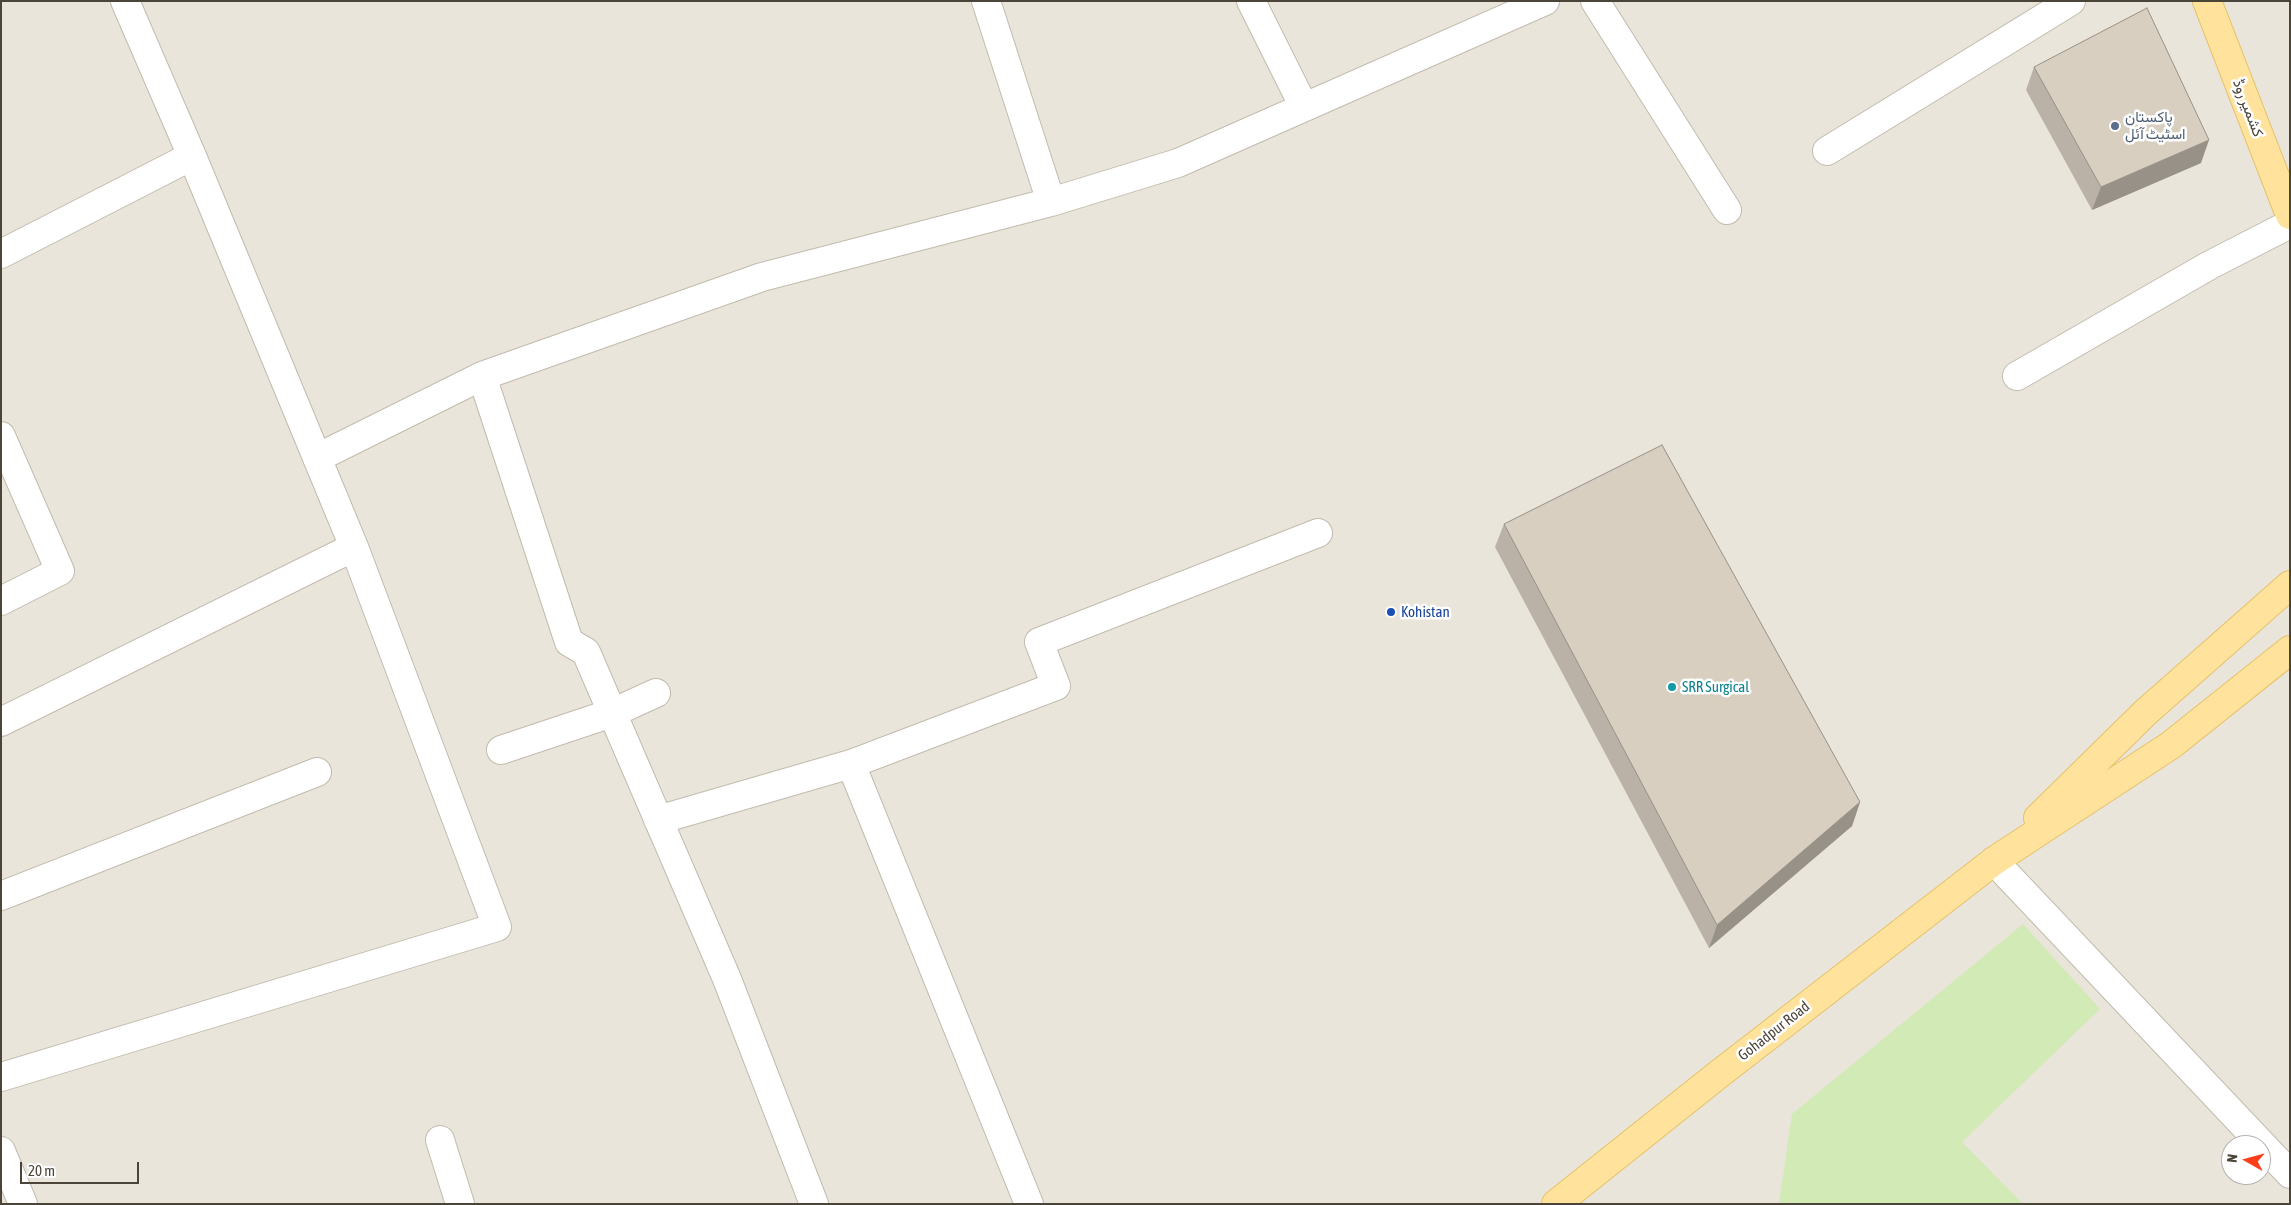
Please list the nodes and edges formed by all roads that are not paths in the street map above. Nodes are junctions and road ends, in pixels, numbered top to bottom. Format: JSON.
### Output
{"nodes":[{"id":1,"x":125,"y":1,"type":"edge"},
{"id":2,"x":986,"y":1,"type":"edge"},
{"id":3,"x":1251,"y":1,"type":"edge"},
{"id":4,"x":1545,"y":1,"type":"edge"},
{"id":5,"x":1595,"y":1,"type":"edge"},
{"id":6,"x":2071,"y":1,"type":"edge"},
{"id":7,"x":2207,"y":1,"type":"edge"},
{"id":8,"x":1304,"y":107,"type":"junction"},
{"id":9,"x":1827,"y":151,"type":"dead end"},
{"id":10,"x":192,"y":156,"type":"junction"},
{"id":11,"x":1051,"y":202,"type":"junction"},
{"id":12,"x":1727,"y":210,"type":"dead end"},
{"id":13,"x":2290,"y":215,"type":"edge"},
{"id":14,"x":2290,"y":224,"type":"edge"},
{"id":15,"x":1,"y":254,"type":"edge"},
{"id":16,"x":482,"y":376,"type":"junction"},
{"id":17,"x":2017,"y":376,"type":"dead end"},
{"id":18,"x":1,"y":436,"type":"edge"},
{"id":19,"x":318,"y":458,"type":"junction"},
{"id":20,"x":1318,"y":534,"type":"dead end"},
{"id":21,"x":354,"y":547,"type":"junction"},
{"id":22,"x":2290,"y":585,"type":"edge"},
{"id":23,"x":1,"y":601,"type":"edge"},
{"id":24,"x":2290,"y":650,"type":"edge"},
{"id":25,"x":656,"y":694,"type":"dead end"},
{"id":26,"x":612,"y":713,"type":"junction"},
{"id":27,"x":1,"y":722,"type":"edge"},
{"id":28,"x":501,"y":750,"type":"dead end"},
{"id":29,"x":851,"y":764,"type":"junction"},
{"id":30,"x":317,"y":772,"type":"dead end"},
{"id":31,"x":658,"y":820,"type":"junction"},
{"id":32,"x":1994,"y":861,"type":"junction"},
{"id":33,"x":1,"y":896,"type":"edge"},
{"id":34,"x":1,"y":1076,"type":"edge"},
{"id":35,"x":440,"y":1140,"type":"dead end"},
{"id":36,"x":1,"y":1151,"type":"edge"},
{"id":37,"x":2290,"y":1174,"type":"edge"},
{"id":38,"x":23,"y":1204,"type":"edge"},
{"id":39,"x":460,"y":1204,"type":"edge"},
{"id":40,"x":814,"y":1204,"type":"edge"},
{"id":41,"x":1029,"y":1204,"type":"edge"},
{"id":42,"x":1556,"y":1204,"type":"edge"}],
"edges":[{"from":1,"to":10,"type":"street"},
{"from":2,"to":11,"type":"street"},
{"from":3,"to":8,"type":"street"},
{"from":4,"to":8,"type":"street"},
{"from":5,"to":12,"type":"street"},
{"from":6,"to":9,"type":"street"},
{"from":7,"to":13,"type":"main road","name":"کشمیر روڈ"},
{"from":8,"to":11,"type":"street"},
{"from":10,"to":15,"type":"street"},
{"from":10,"to":19,"type":"street"},
{"from":11,"to":16,"type":"street"},
{"from":14,"to":17,"type":"street"},
{"from":16,"to":19,"type":"street"},
{"from":16,"to":26,"type":"street"},
{"from":18,"to":23,"type":"street"},
{"from":19,"to":21,"type":"street"},
{"from":20,"to":29,"type":"street"},
{"from":21,"to":27,"type":"street"},
{"from":21,"to":34,"type":"street"},
{"from":22,"to":32,"type":"main road"},
{"from":24,"to":32,"type":"main road"},
{"from":25,"to":26,"type":"street"},
{"from":26,"to":28,"type":"street"},
{"from":26,"to":31,"type":"street"},
{"from":29,"to":31,"type":"street"},
{"from":29,"to":41,"type":"street"},
{"from":30,"to":33,"type":"street"},
{"from":31,"to":40,"type":"street"},
{"from":32,"to":37,"type":"street"},
{"from":32,"to":42,"type":"main road","name":"Gohadpur Road"},
{"from":35,"to":39,"type":"street"},
{"from":36,"to":38,"type":"street"}]}
